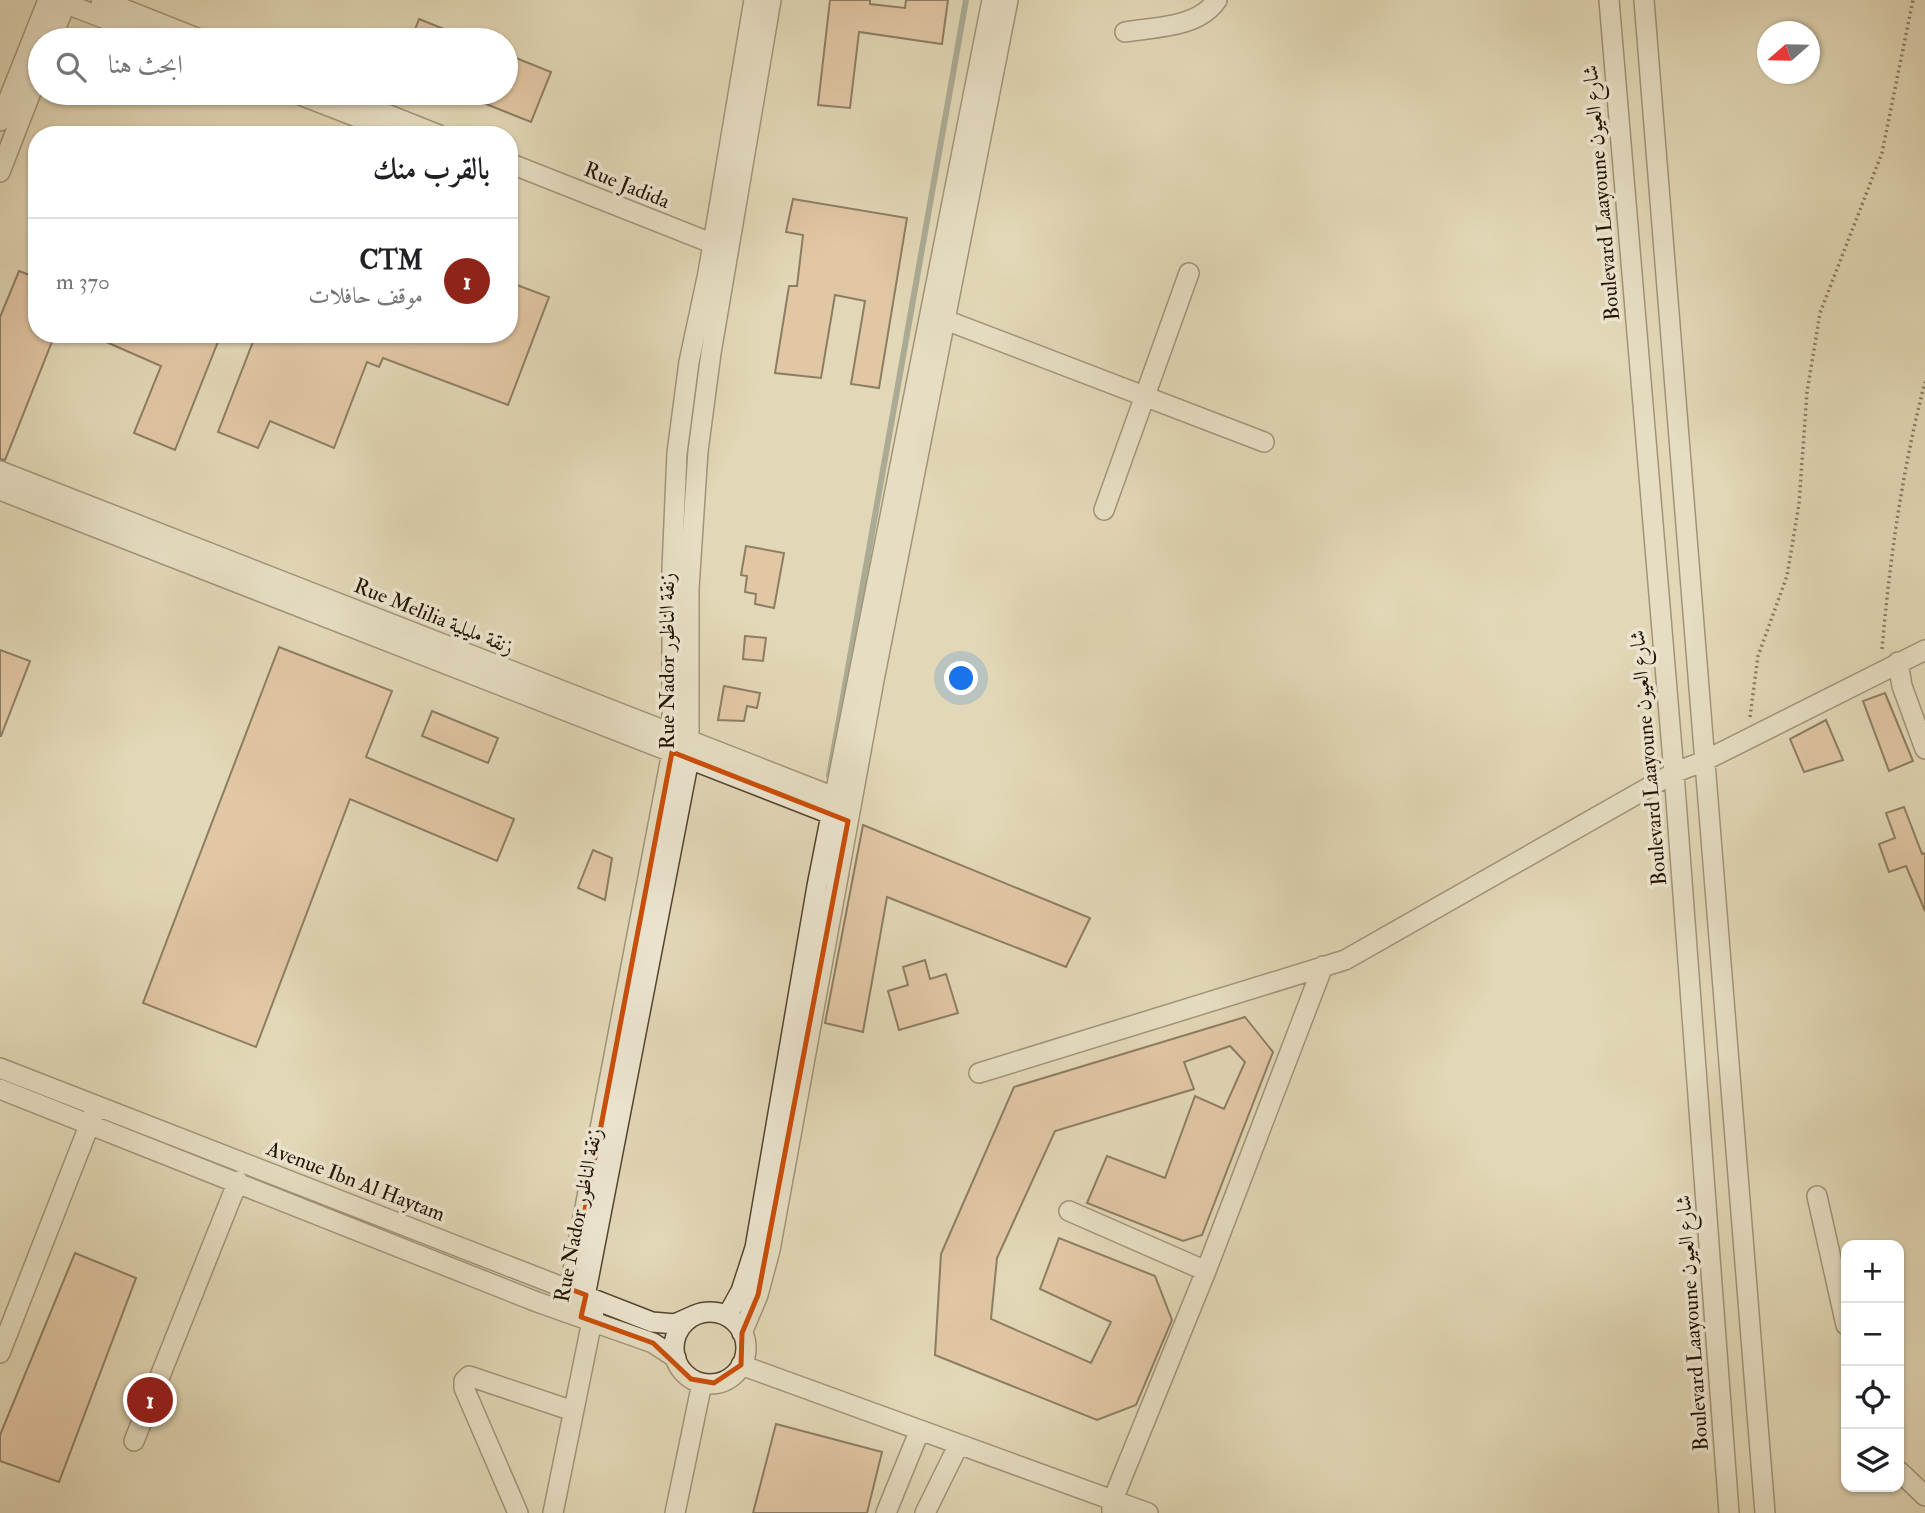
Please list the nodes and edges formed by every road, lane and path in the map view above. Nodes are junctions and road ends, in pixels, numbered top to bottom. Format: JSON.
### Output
{"nodes":[{"id":1,"x":101,"y":0,"type":"edge"},
{"id":2,"x":754,"y":0,"type":"edge"},
{"id":3,"x":771,"y":0,"type":"edge"},
{"id":4,"x":992,"y":0,"type":"edge"},
{"id":5,"x":1008,"y":0,"type":"edge"},
{"id":6,"x":1217,"y":0,"type":"edge"},
{"id":7,"x":1609,"y":0,"type":"edge"},
{"id":8,"x":1644,"y":0,"type":"edge"},
{"id":9,"x":1913,"y":0,"type":"edge"},
{"id":10,"x":59,"y":1,"type":"edge"},
{"id":11,"x":46,"y":28,"type":"edge"},
{"id":12,"x":53,"y":28,"type":"edge"},
{"id":13,"x":129,"y":28,"type":"edge"},
{"id":14,"x":172,"y":28,"type":"edge"},
{"id":15,"x":1125,"y":32,"type":"dead end"},
{"id":16,"x":28,"y":64,"type":"edge"},
{"id":17,"x":28,"y":100,"type":"edge"},
{"id":18,"x":326,"y":105,"type":"edge"},
{"id":19,"x":364,"y":105,"type":"edge"},
{"id":20,"x":0,"y":121,"type":"edge"},
{"id":21,"x":380,"y":126,"type":"edge"},
{"id":22,"x":416,"y":126,"type":"edge"},
{"id":23,"x":518,"y":167,"type":"edge"},
{"id":24,"x":0,"y":172,"type":"edge"},
{"id":25,"x":518,"y":179,"type":"edge"},
{"id":26,"x":720,"y":253,"type":"junction"},
{"id":27,"x":1189,"y":273,"type":"dead end"},
{"id":28,"x":937,"y":317,"type":"junction"},
{"id":29,"x":1925,"y":382,"type":"edge"},
{"id":30,"x":1147,"y":397,"type":"junction"},
{"id":31,"x":1264,"y":442,"type":"dead end"},
{"id":32,"x":0,"y":471,"type":"edge"},
{"id":33,"x":0,"y":489,"type":"edge"},
{"id":34,"x":1104,"y":510,"type":"dead end"},
{"id":35,"x":1925,"y":650,"type":"edge"},
{"id":36,"x":1889,"y":666,"type":"junction"},
{"id":37,"x":1746,"y":740,"type":"junction"},
{"id":38,"x":682,"y":747,"type":"junction"},
{"id":39,"x":1925,"y":749,"type":"edge"},
{"id":40,"x":1704,"y":761,"type":"junction"},
{"id":41,"x":1674,"y":773,"type":"junction"},
{"id":42,"x":841,"y":809,"type":"junction"},
{"id":43,"x":1323,"y":966,"type":"junction"},
{"id":44,"x":0,"y":1068,"type":"edge"},
{"id":45,"x":979,"y":1073,"type":"dead end"},
{"id":46,"x":0,"y":1089,"type":"edge"},
{"id":47,"x":94,"y":1114,"type":"junction"},
{"id":48,"x":198,"y":1143,"type":"junction"},
{"id":49,"x":192,"y":1163,"type":"junction"},
{"id":50,"x":238,"y":1181,"type":"junction"},
{"id":51,"x":1817,"y":1196,"type":"dead end"},
{"id":52,"x":1069,"y":1211,"type":"dead end"},
{"id":53,"x":1206,"y":1271,"type":"junction"},
{"id":54,"x":584,"y":1294,"type":"junction"},
{"id":55,"x":1841,"y":1303,"type":"edge"},
{"id":56,"x":695,"y":1315,"type":"junction"},
{"id":57,"x":727,"y":1316,"type":"junction"},
{"id":58,"x":579,"y":1317,"type":"junction"},
{"id":59,"x":742,"y":1333,"type":"junction"},
{"id":60,"x":0,"y":1353,"type":"edge"},
{"id":61,"x":676,"y":1358,"type":"junction"},
{"id":62,"x":741,"y":1365,"type":"junction"},
{"id":63,"x":702,"y":1383,"type":"junction"},
{"id":64,"x":573,"y":1411,"type":"junction"},
{"id":65,"x":919,"y":1432,"type":"junction"},
{"id":66,"x":134,"y":1441,"type":"dead end"},
{"id":67,"x":958,"y":1446,"type":"junction"},
{"id":68,"x":1904,"y":1476,"type":"edge"},
{"id":69,"x":1925,"y":1496,"type":"edge"},
{"id":70,"x":1112,"y":1507,"type":"edge"},
{"id":71,"x":518,"y":1513,"type":"edge"},
{"id":72,"x":553,"y":1513,"type":"edge"},
{"id":73,"x":675,"y":1513,"type":"edge"},
{"id":74,"x":886,"y":1513,"type":"edge"},
{"id":75,"x":925,"y":1513,"type":"edge"},
{"id":76,"x":1148,"y":1513,"type":"edge"},
{"id":77,"x":1729,"y":1513,"type":"edge"},
{"id":78,"x":1765,"y":1513,"type":"edge"}],
"edges":[{"from":1,"to":14,"type":"street"},
{"from":2,"to":26,"type":"street","name":"Rue Nador زنقة الناظور"},
{"from":3,"to":26,"type":"street","name":"Rue Nador زنقة الناظور"},
{"from":4,"to":28,"type":"street"},
{"from":5,"to":28,"type":"street"},
{"from":6,"to":15,"type":"street"},
{"from":7,"to":41,"type":"street","name":"Boulevard Laayoune شارع العيون"},
{"from":8,"to":40,"type":"street"},
{"from":9,"to":37,"type":"path"},
{"from":10,"to":11,"type":"street"},
{"from":10,"to":12,"type":"street"},
{"from":10,"to":13,"type":"street"},
{"from":16,"to":20,"type":"street"},
{"from":17,"to":24,"type":"street"},
{"from":18,"to":21,"type":"street"},
{"from":19,"to":22,"type":"street"},
{"from":23,"to":26,"type":"street","name":"Rue Jadida"},
{"from":25,"to":26,"type":"street","name":"Rue Jadida"},
{"from":26,"to":38,"type":"street","name":"Rue Nador زنقة الناظور"},
{"from":27,"to":30,"type":"street"},
{"from":28,"to":30,"type":"street"},
{"from":28,"to":42,"type":"street"},
{"from":29,"to":36,"type":"path"},
{"from":30,"to":31,"type":"street"},
{"from":30,"to":34,"type":"street"},
{"from":32,"to":38,"type":"street","name":"Rue Melilia زنقة مليلية"},
{"from":33,"to":38,"type":"street","name":"Rue Melilia زنقة مليلية"},
{"from":35,"to":36,"type":"street"},
{"from":36,"to":37,"type":"street"},
{"from":36,"to":39,"type":"street"},
{"from":37,"to":40,"type":"street"},
{"from":38,"to":42,"type":"street","name":"Rue Melilia زنقة مليلية"},
{"from":38,"to":54,"type":"street","name":"Rue Nador زنقة الناظور"},
{"from":40,"to":41,"type":"street"},
{"from":40,"to":78,"type":"street"},
{"from":41,"to":43,"type":"street"},
{"from":41,"to":77,"type":"street","name":"Boulevard Laayoune شارع العيون"},
{"from":42,"to":57,"type":"street"},
{"from":42,"to":59,"type":"street"},
{"from":43,"to":45,"type":"street"},
{"from":43,"to":53,"type":"street"},
{"from":44,"to":47,"type":"street","name":"Avenue Ibn Al Haytam"},
{"from":46,"to":47,"type":"street","name":"Avenue Ibn Al Haytam"},
{"from":47,"to":48,"type":"street","name":"Avenue Ibn Al Haytam"},
{"from":47,"to":49,"type":"street","name":"Avenue Ibn Al Haytam"},
{"from":47,"to":60,"type":"street"},
{"from":48,"to":49,"type":"street"},
{"from":48,"to":54,"type":"street","name":"Avenue Ibn Al Haytam"},
{"from":49,"to":50,"type":"street","name":"Avenue Ibn Al Haytam"},
{"from":50,"to":58,"type":"street","name":"Avenue Ibn Al Haytam"},
{"from":50,"to":66,"type":"street"},
{"from":51,"to":55,"type":"street"},
{"from":52,"to":53,"type":"street"},
{"from":53,"to":70,"type":"street"},
{"from":54,"to":56,"type":"street","name":"Avenue Ibn Al Haytam"},
{"from":54,"to":58,"type":"street","name":"Rue Nador زنقة الناظور"},
{"from":54,"to":58,"type":"street"},
{"from":56,"to":57,"type":"street"},
{"from":56,"to":61,"type":"street"},
{"from":57,"to":59,"type":"street"},
{"from":58,"to":61,"type":"street","name":"Avenue Ibn Al Haytam"},
{"from":58,"to":64,"type":"street"},
{"from":59,"to":62,"type":"street"},
{"from":61,"to":63,"type":"street"},
{"from":62,"to":63,"type":"street"},
{"from":62,"to":65,"type":"street"},
{"from":63,"to":73,"type":"street"},
{"from":64,"to":71,"type":"street"},
{"from":64,"to":72,"type":"street"},
{"from":65,"to":67,"type":"street"},
{"from":65,"to":74,"type":"street"},
{"from":67,"to":70,"type":"street"},
{"from":67,"to":75,"type":"street"},
{"from":68,"to":69,"type":"street"},
{"from":70,"to":76,"type":"street"}]}
